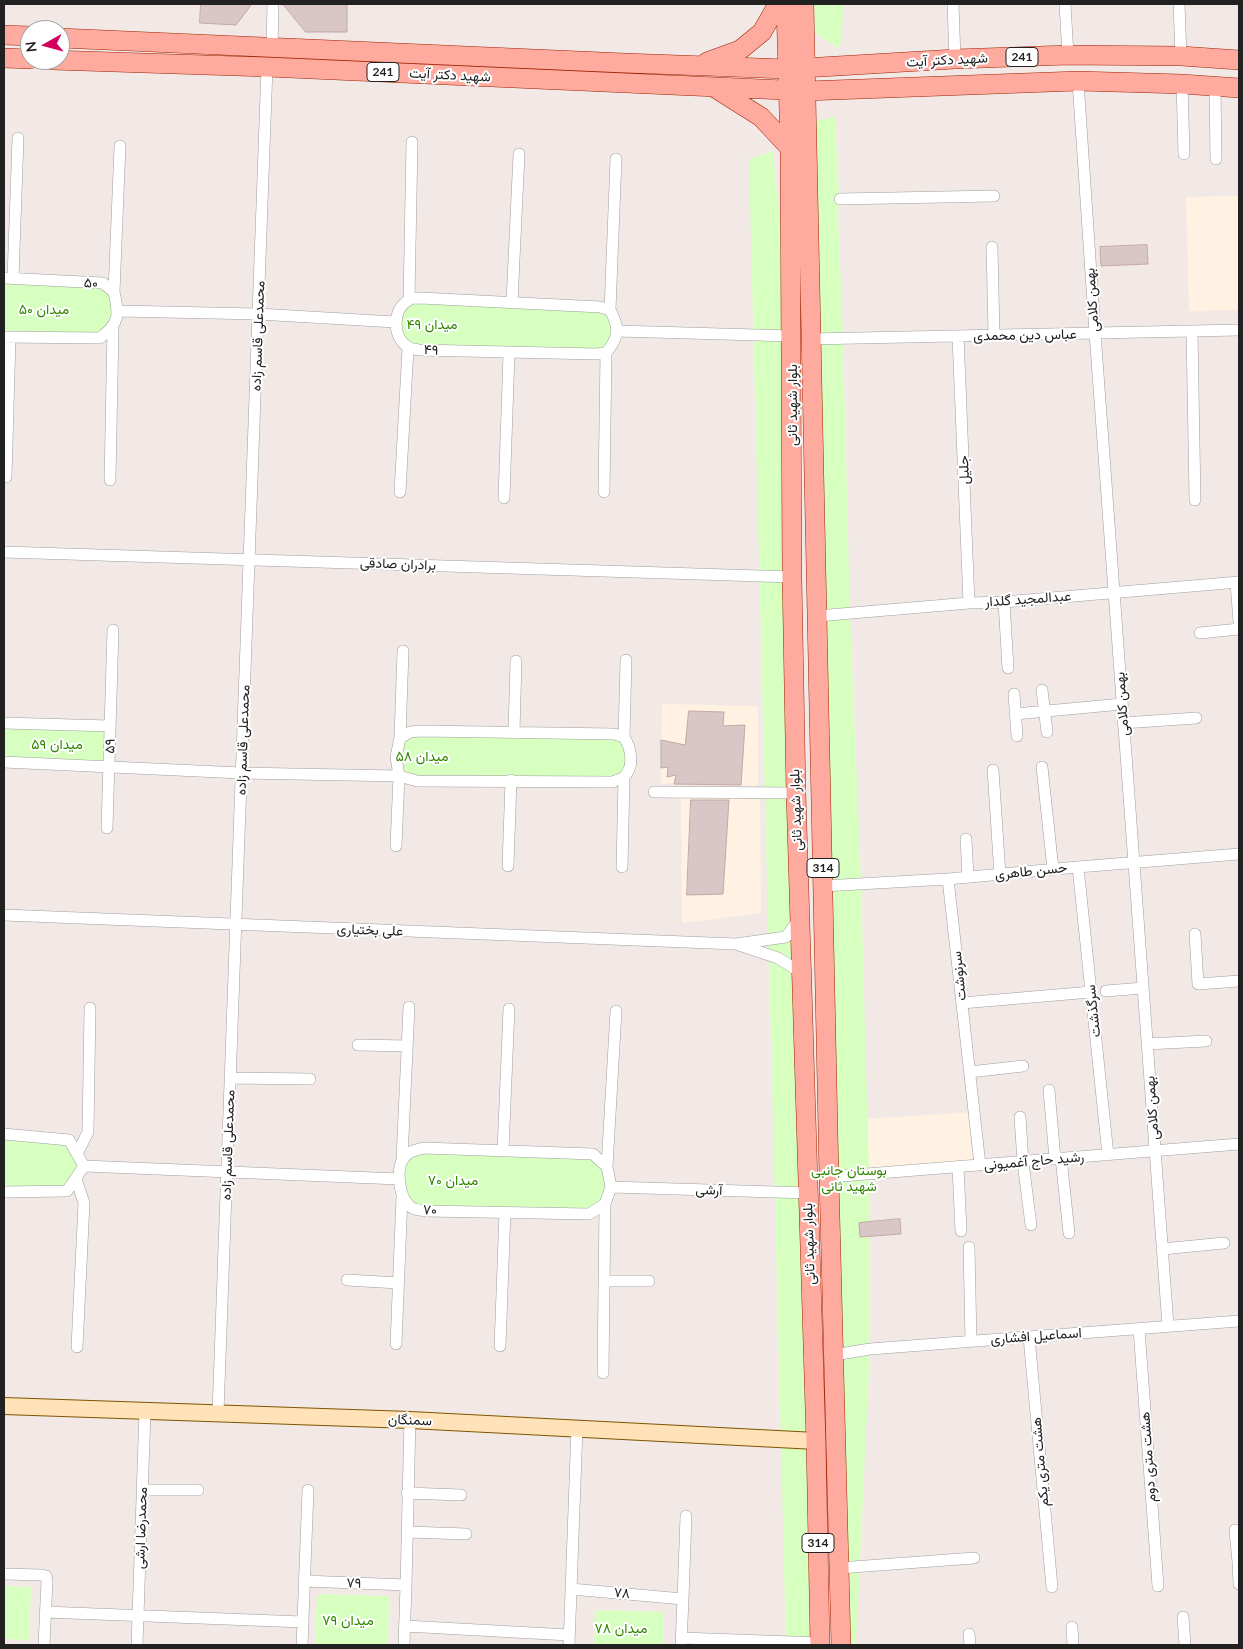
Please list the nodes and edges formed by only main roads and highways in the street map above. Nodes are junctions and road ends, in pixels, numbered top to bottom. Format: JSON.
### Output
{"nodes":[{"id":1,"x":778,"y":4,"type":"edge"},
{"id":2,"x":786,"y":4,"type":"edge"},
{"id":3,"x":804,"y":4,"type":"edge"},
{"id":4,"x":4,"y":35,"type":"edge"},
{"id":5,"x":20,"y":36,"type":"edge"},
{"id":6,"x":70,"y":38,"type":"edge"},
{"id":7,"x":4,"y":58,"type":"edge"},
{"id":8,"x":20,"y":59,"type":"edge"},
{"id":9,"x":1239,"y":60,"type":"edge"},
{"id":10,"x":70,"y":61,"type":"edge"},
{"id":11,"x":690,"y":66,"type":"junction"},
{"id":12,"x":796,"y":69,"type":"junction"},
{"id":13,"x":714,"y":87,"type":"junction"},
{"id":14,"x":1239,"y":88,"type":"edge"},
{"id":15,"x":787,"y":90,"type":"junction"},
{"id":16,"x":806,"y":92,"type":"junction"},
{"id":17,"x":790,"y":148,"type":"junction"},
{"id":18,"x":823,"y":886,"type":"junction"},
{"id":19,"x":799,"y":887,"type":"junction"},
{"id":20,"x":834,"y":1355,"type":"junction"},
{"id":21,"x":813,"y":1357,"type":"junction"},
{"id":22,"x":4,"y":1406,"type":"edge"},
{"id":23,"x":816,"y":1441,"type":"junction"},
{"id":24,"x":836,"y":1443,"type":"junction"},
{"id":25,"x":820,"y":1644,"type":"edge"},
{"id":26,"x":841,"y":1645,"type":"edge"}],
"edges":[{"from":1,"to":11,"type":"main road"},
{"from":2,"to":12,"type":"main road","name":"بلوار شهید ثانی","number":"314"},
{"from":3,"to":12,"type":"main road","name":"بلوار شهید ثانی","number":"314"},
{"from":4,"to":5,"type":"main road"},
{"from":6,"to":11,"type":"main road","name":"شهید دکتر آیت","number":"241"},
{"from":7,"to":8,"type":"main road"},
{"from":9,"to":12,"type":"main road","name":"شهید دکتر آیت","number":"241"},
{"from":10,"to":13,"type":"main road","name":"شهید دکتر آیت","number":"241"},
{"from":11,"to":12,"type":"main road","name":"شهید دکتر آیت","number":"241"},
{"from":12,"to":15,"type":"main road","name":"بلوار شهید ثانی","number":"314"},
{"from":12,"to":16,"type":"main road","name":"بلوار شهید ثانی","number":"314"},
{"from":13,"to":15,"type":"main road","name":"شهید دکتر آیت","number":"241"},
{"from":13,"to":17,"type":"main road"},
{"from":14,"to":16,"type":"main road","name":"شهید دکتر آیت","number":"241"},
{"from":15,"to":16,"type":"main road","number":"241"},
{"from":15,"to":17,"type":"main road","name":"بلوار شهید ثانی","number":"314"},
{"from":16,"to":18,"type":"main road","name":"بلوار شهید ثانی","number":"314"},
{"from":17,"to":19,"type":"main road","name":"بلوار شهید ثانی","number":"314"},
{"from":18,"to":19,"type":"main road"},
{"from":18,"to":20,"type":"main road","name":"بلوار شهید ثانی","number":"314"},
{"from":19,"to":21,"type":"main road","name":"بلوار شهید ثانی","number":"314"},
{"from":20,"to":21,"type":"main road"},
{"from":20,"to":24,"type":"main road","name":"بلوار شهید ثانی","number":"314"},
{"from":21,"to":23,"type":"main road","name":"بلوار شهید ثانی","number":"314"},
{"from":22,"to":23,"type":"main road","name":"سمنگان"},
{"from":23,"to":24,"type":"main road"},
{"from":23,"to":25,"type":"main road","name":"بلوار شهید ثانی","number":"314"},
{"from":24,"to":26,"type":"main road","name":"بلوار شهید ثانی","number":"314"}]}
